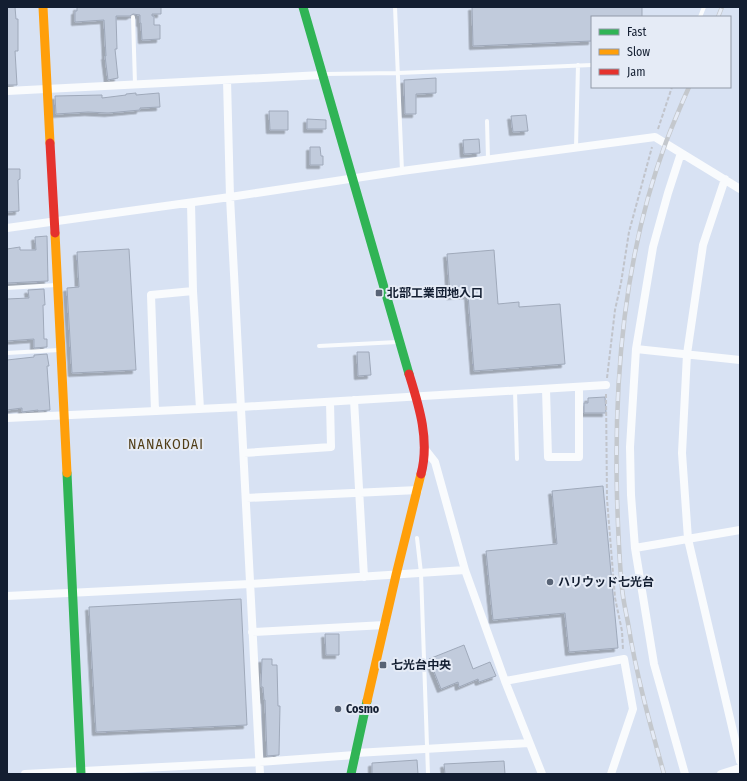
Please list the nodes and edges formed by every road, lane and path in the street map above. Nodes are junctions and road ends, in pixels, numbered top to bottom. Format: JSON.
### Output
{"nodes":[{"id":1,"x":43,"y":7,"type":"edge"},
{"id":2,"x":303,"y":7,"type":"edge"},
{"id":3,"x":395,"y":7,"type":"edge"},
{"id":4,"x":133,"y":17,"type":"dead end"},
{"id":5,"x":578,"y":65,"type":"junction"},
{"id":6,"x":591,"y":65,"type":"edge"},
{"id":7,"x":398,"y":73,"type":"junction"},
{"id":8,"x":322,"y":74,"type":"junction"},
{"id":9,"x":227,"y":80,"type":"junction"},
{"id":10,"x":135,"y":84,"type":"junction"},
{"id":11,"x":672,"y":88,"type":"edge"},
{"id":12,"x":48,"y":89,"type":"junction"},
{"id":13,"x":7,"y":91,"type":"edge"},
{"id":14,"x":487,"y":121,"type":"dead end"},
{"id":15,"x":655,"y":137,"type":"junction"},
{"id":16,"x":576,"y":148,"type":"junction"},
{"id":17,"x":682,"y":153,"type":"junction"},
{"id":18,"x":488,"y":159,"type":"junction"},
{"id":19,"x":402,"y":171,"type":"junction"},
{"id":20,"x":352,"y":178,"type":"junction"},
{"id":21,"x":725,"y":179,"type":"junction"},
{"id":22,"x":740,"y":189,"type":"edge"},
{"id":23,"x":230,"y":197,"type":"junction"},
{"id":24,"x":191,"y":203,"type":"junction"},
{"id":25,"x":54,"y":222,"type":"junction"},
{"id":26,"x":7,"y":228,"type":"edge"},
{"id":27,"x":57,"y":285,"type":"junction"},
{"id":28,"x":7,"y":288,"type":"edge"},
{"id":29,"x":194,"y":292,"type":"junction"},
{"id":30,"x":400,"y":342,"type":"junction"},
{"id":31,"x":319,"y":346,"type":"dead end"},
{"id":32,"x":636,"y":349,"type":"junction"},
{"id":33,"x":60,"y":350,"type":"junction"},
{"id":34,"x":7,"y":353,"type":"edge"},
{"id":35,"x":687,"y":354,"type":"junction"},
{"id":36,"x":740,"y":360,"type":"edge"},
{"id":37,"x":606,"y":385,"type":"junction"},
{"id":38,"x":579,"y":387,"type":"junction"},
{"id":39,"x":546,"y":389,"type":"junction"},
{"id":40,"x":515,"y":391,"type":"junction"},
{"id":41,"x":416,"y":397,"type":"junction"},
{"id":42,"x":354,"y":400,"type":"junction"},
{"id":43,"x":330,"y":402,"type":"junction"},
{"id":44,"x":242,"y":407,"type":"junction"},
{"id":45,"x":200,"y":409,"type":"junction"},
{"id":46,"x":155,"y":411,"type":"junction"},
{"id":47,"x":63,"y":415,"type":"junction"},
{"id":48,"x":7,"y":418,"type":"edge"},
{"id":49,"x":424,"y":448,"type":"junction"},
{"id":50,"x":244,"y":453,"type":"junction"},
{"id":51,"x":516,"y":459,"type":"dead end"},
{"id":52,"x":421,"y":475,"type":"junction"},
{"id":53,"x":440,"y":480,"type":"junction"},
{"id":54,"x":418,"y":490,"type":"junction"},
{"id":55,"x":359,"y":493,"type":"junction"},
{"id":56,"x":246,"y":498,"type":"junction"},
{"id":57,"x":740,"y":530,"type":"edge"},
{"id":58,"x":417,"y":538,"type":"dead end"},
{"id":59,"x":688,"y":539,"type":"junction"},
{"id":60,"x":635,"y":548,"type":"junction"},
{"id":61,"x":465,"y":570,"type":"junction"},
{"id":62,"x":421,"y":573,"type":"junction"},
{"id":63,"x":396,"y":574,"type":"junction"},
{"id":64,"x":364,"y":576,"type":"junction"},
{"id":65,"x":250,"y":584,"type":"junction"},
{"id":66,"x":73,"y":592,"type":"junction"},
{"id":67,"x":7,"y":596,"type":"edge"},
{"id":68,"x":385,"y":624,"type":"junction"},
{"id":69,"x":252,"y":632,"type":"junction"},
{"id":70,"x":624,"y":659,"type":"junction"},
{"id":71,"x":505,"y":681,"type":"junction"},
{"id":72,"x":530,"y":743,"type":"junction"},
{"id":73,"x":426,"y":749,"type":"junction"},
{"id":74,"x":356,"y":754,"type":"junction"},
{"id":75,"x":740,"y":761,"type":"edge"},
{"id":76,"x":259,"y":762,"type":"junction"},
{"id":77,"x":740,"y":768,"type":"edge"},
{"id":78,"x":81,"y":773,"type":"edge"},
{"id":79,"x":25,"y":774,"type":"edge"},
{"id":80,"x":260,"y":774,"type":"edge"},
{"id":81,"x":351,"y":774,"type":"edge"},
{"id":82,"x":428,"y":774,"type":"edge"},
{"id":83,"x":542,"y":774,"type":"edge"},
{"id":84,"x":612,"y":774,"type":"edge"},
{"id":85,"x":685,"y":774,"type":"edge"},
{"id":86,"x":721,"y":774,"type":"edge"}],
"edges":[{"from":1,"to":12,"type":"street"},
{"from":2,"to":8,"type":"street"},
{"from":3,"to":7,"type":"lane"},
{"from":4,"to":10,"type":"lane"},
{"from":5,"to":6,"type":"lane"},
{"from":5,"to":7,"type":"lane"},
{"from":5,"to":16,"type":"lane"},
{"from":7,"to":8,"type":"lane"},
{"from":7,"to":19,"type":"lane"},
{"from":8,"to":9,"type":"street"},
{"from":8,"to":20,"type":"street"},
{"from":9,"to":10,"type":"street"},
{"from":9,"to":23,"type":"street"},
{"from":10,"to":12,"type":"street"},
{"from":11,"to":15,"type":"path"},
{"from":12,"to":13,"type":"street"},
{"from":12,"to":25,"type":"street"},
{"from":14,"to":18,"type":"lane"},
{"from":15,"to":16,"type":"street"},
{"from":15,"to":17,"type":"street"},
{"from":15,"to":37,"type":"path"},
{"from":16,"to":18,"type":"street"},
{"from":17,"to":21,"type":"street"},
{"from":17,"to":32,"type":"street"},
{"from":18,"to":19,"type":"street"},
{"from":19,"to":20,"type":"street"},
{"from":20,"to":23,"type":"street"},
{"from":20,"to":30,"type":"street"},
{"from":21,"to":22,"type":"street"},
{"from":21,"to":35,"type":"street"},
{"from":23,"to":24,"type":"street"},
{"from":23,"to":44,"type":"street"},
{"from":24,"to":25,"type":"street"},
{"from":24,"to":29,"type":"street"},
{"from":25,"to":26,"type":"street"},
{"from":25,"to":27,"type":"street"},
{"from":27,"to":28,"type":"lane"},
{"from":27,"to":33,"type":"street"},
{"from":29,"to":45,"type":"street"},
{"from":29,"to":46,"type":"street"},
{"from":30,"to":31,"type":"lane"},
{"from":30,"to":41,"type":"street"},
{"from":32,"to":35,"type":"street"},
{"from":32,"to":60,"type":"street"},
{"from":33,"to":34,"type":"lane"},
{"from":33,"to":47,"type":"street"},
{"from":35,"to":36,"type":"street"},
{"from":35,"to":59,"type":"street"},
{"from":37,"to":38,"type":"street"},
{"from":37,"to":70,"type":"path"},
{"from":38,"to":39,"type":"street"},
{"from":38,"to":39,"type":"street"},
{"from":39,"to":40,"type":"street"},
{"from":40,"to":41,"type":"street"},
{"from":40,"to":51,"type":"lane"},
{"from":41,"to":42,"type":"street"},
{"from":41,"to":49,"type":"street"},
{"from":42,"to":43,"type":"street"},
{"from":42,"to":55,"type":"street"},
{"from":43,"to":44,"type":"street"},
{"from":43,"to":50,"type":"street"},
{"from":44,"to":45,"type":"street"},
{"from":44,"to":50,"type":"street"},
{"from":45,"to":46,"type":"street"},
{"from":46,"to":47,"type":"street"},
{"from":47,"to":48,"type":"street"},
{"from":47,"to":66,"type":"street"},
{"from":49,"to":52,"type":"street"},
{"from":49,"to":53,"type":"street"},
{"from":50,"to":56,"type":"street"},
{"from":52,"to":53,"type":"street"},
{"from":52,"to":54,"type":"street"},
{"from":53,"to":61,"type":"street"},
{"from":54,"to":55,"type":"street"},
{"from":54,"to":63,"type":"street"},
{"from":55,"to":56,"type":"street"},
{"from":55,"to":64,"type":"street"},
{"from":56,"to":65,"type":"street"},
{"from":57,"to":59,"type":"street"},
{"from":58,"to":62,"type":"lane"},
{"from":59,"to":60,"type":"street"},
{"from":59,"to":75,"type":"street"},
{"from":60,"to":85,"type":"street"},
{"from":61,"to":62,"type":"street"},
{"from":61,"to":71,"type":"street"},
{"from":62,"to":63,"type":"street"},
{"from":62,"to":73,"type":"lane"},
{"from":63,"to":64,"type":"street"},
{"from":63,"to":68,"type":"street"},
{"from":64,"to":65,"type":"street"},
{"from":65,"to":66,"type":"street"},
{"from":65,"to":69,"type":"street"},
{"from":66,"to":67,"type":"street"},
{"from":66,"to":78,"type":"street"},
{"from":68,"to":69,"type":"street"},
{"from":68,"to":74,"type":"street"},
{"from":69,"to":76,"type":"street"},
{"from":70,"to":71,"type":"street"},
{"from":70,"to":84,"type":"street"},
{"from":71,"to":72,"type":"street"},
{"from":72,"to":73,"type":"street"},
{"from":72,"to":83,"type":"street"},
{"from":73,"to":74,"type":"street"},
{"from":73,"to":82,"type":"lane"},
{"from":74,"to":76,"type":"street"},
{"from":74,"to":81,"type":"street"},
{"from":76,"to":78,"type":"street"},
{"from":76,"to":80,"type":"street"},
{"from":77,"to":86,"type":"street"},
{"from":78,"to":79,"type":"street"}]}
